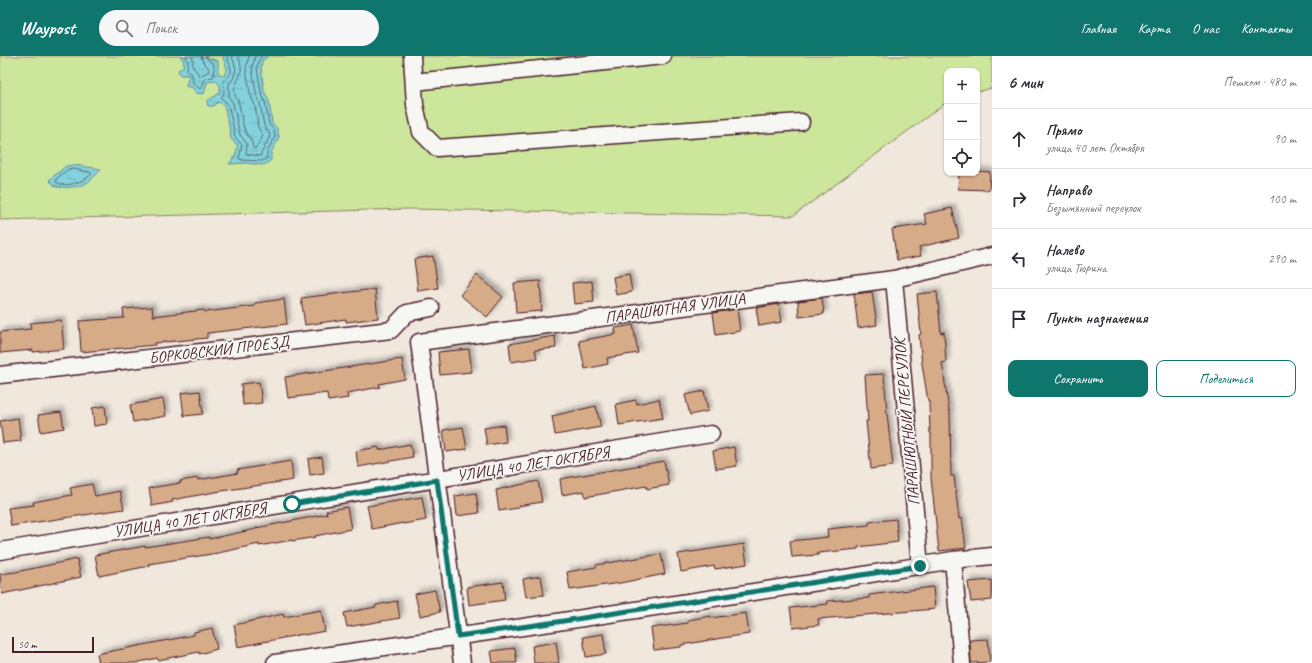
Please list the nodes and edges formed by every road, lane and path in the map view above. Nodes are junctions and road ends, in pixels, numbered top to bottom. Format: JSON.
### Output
{"nodes":[{"id":1,"x":412,"y":56,"type":"edge"},
{"id":2,"x":663,"y":56,"type":"edge"},
{"id":3,"x":414,"y":82,"type":"junction"},
{"id":4,"x":801,"y":122,"type":"dead end"},
{"id":5,"x":992,"y":256,"type":"edge"},
{"id":6,"x":894,"y":279,"type":"junction"},
{"id":7,"x":431,"y":308,"type":"dead end"},
{"id":8,"x":0,"y":375,"type":"edge"},
{"id":9,"x":711,"y":434,"type":"dead end"},
{"id":10,"x":437,"y":480,"type":"junction"},
{"id":11,"x":0,"y":551,"type":"edge"},
{"id":12,"x":992,"y":556,"type":"edge"},
{"id":13,"x":953,"y":560,"type":"junction"},
{"id":14,"x":920,"y":566,"type":"junction"},
{"id":15,"x":458,"y":636,"type":"junction"},
{"id":16,"x":275,"y":663,"type":"edge"},
{"id":17,"x":462,"y":663,"type":"edge"},
{"id":18,"x":962,"y":663,"type":"edge"}],
"edges":[{"from":1,"to":3,"type":"street"},
{"from":2,"to":3,"type":"street"},
{"from":3,"to":4,"type":"street"},
{"from":5,"to":6,"type":"street","name":"ПАРАШЮТНАЯ УЛИЦА"},
{"from":6,"to":10,"type":"street","name":"ПАРАШЮТНАЯ УЛИЦА"},
{"from":6,"to":14,"type":"street","name":"ПАРАШЮТНЫЙ ПЕРЕУЛОК"},
{"from":7,"to":8,"type":"street","name":"БОРКОВСКИЙ ПРОЕЗД"},
{"from":9,"to":10,"type":"street","name":"УЛИЦА 40 ЛЕТ ОКТЯБРЯ"},
{"from":10,"to":11,"type":"street","name":"УЛИЦА 40 ЛЕТ ОКТЯБРЯ"},
{"from":10,"to":15,"type":"street"},
{"from":12,"to":13,"type":"street"},
{"from":13,"to":14,"type":"street"},
{"from":13,"to":18,"type":"street"},
{"from":14,"to":15,"type":"street"},
{"from":15,"to":16,"type":"street"},
{"from":15,"to":17,"type":"street"}]}
